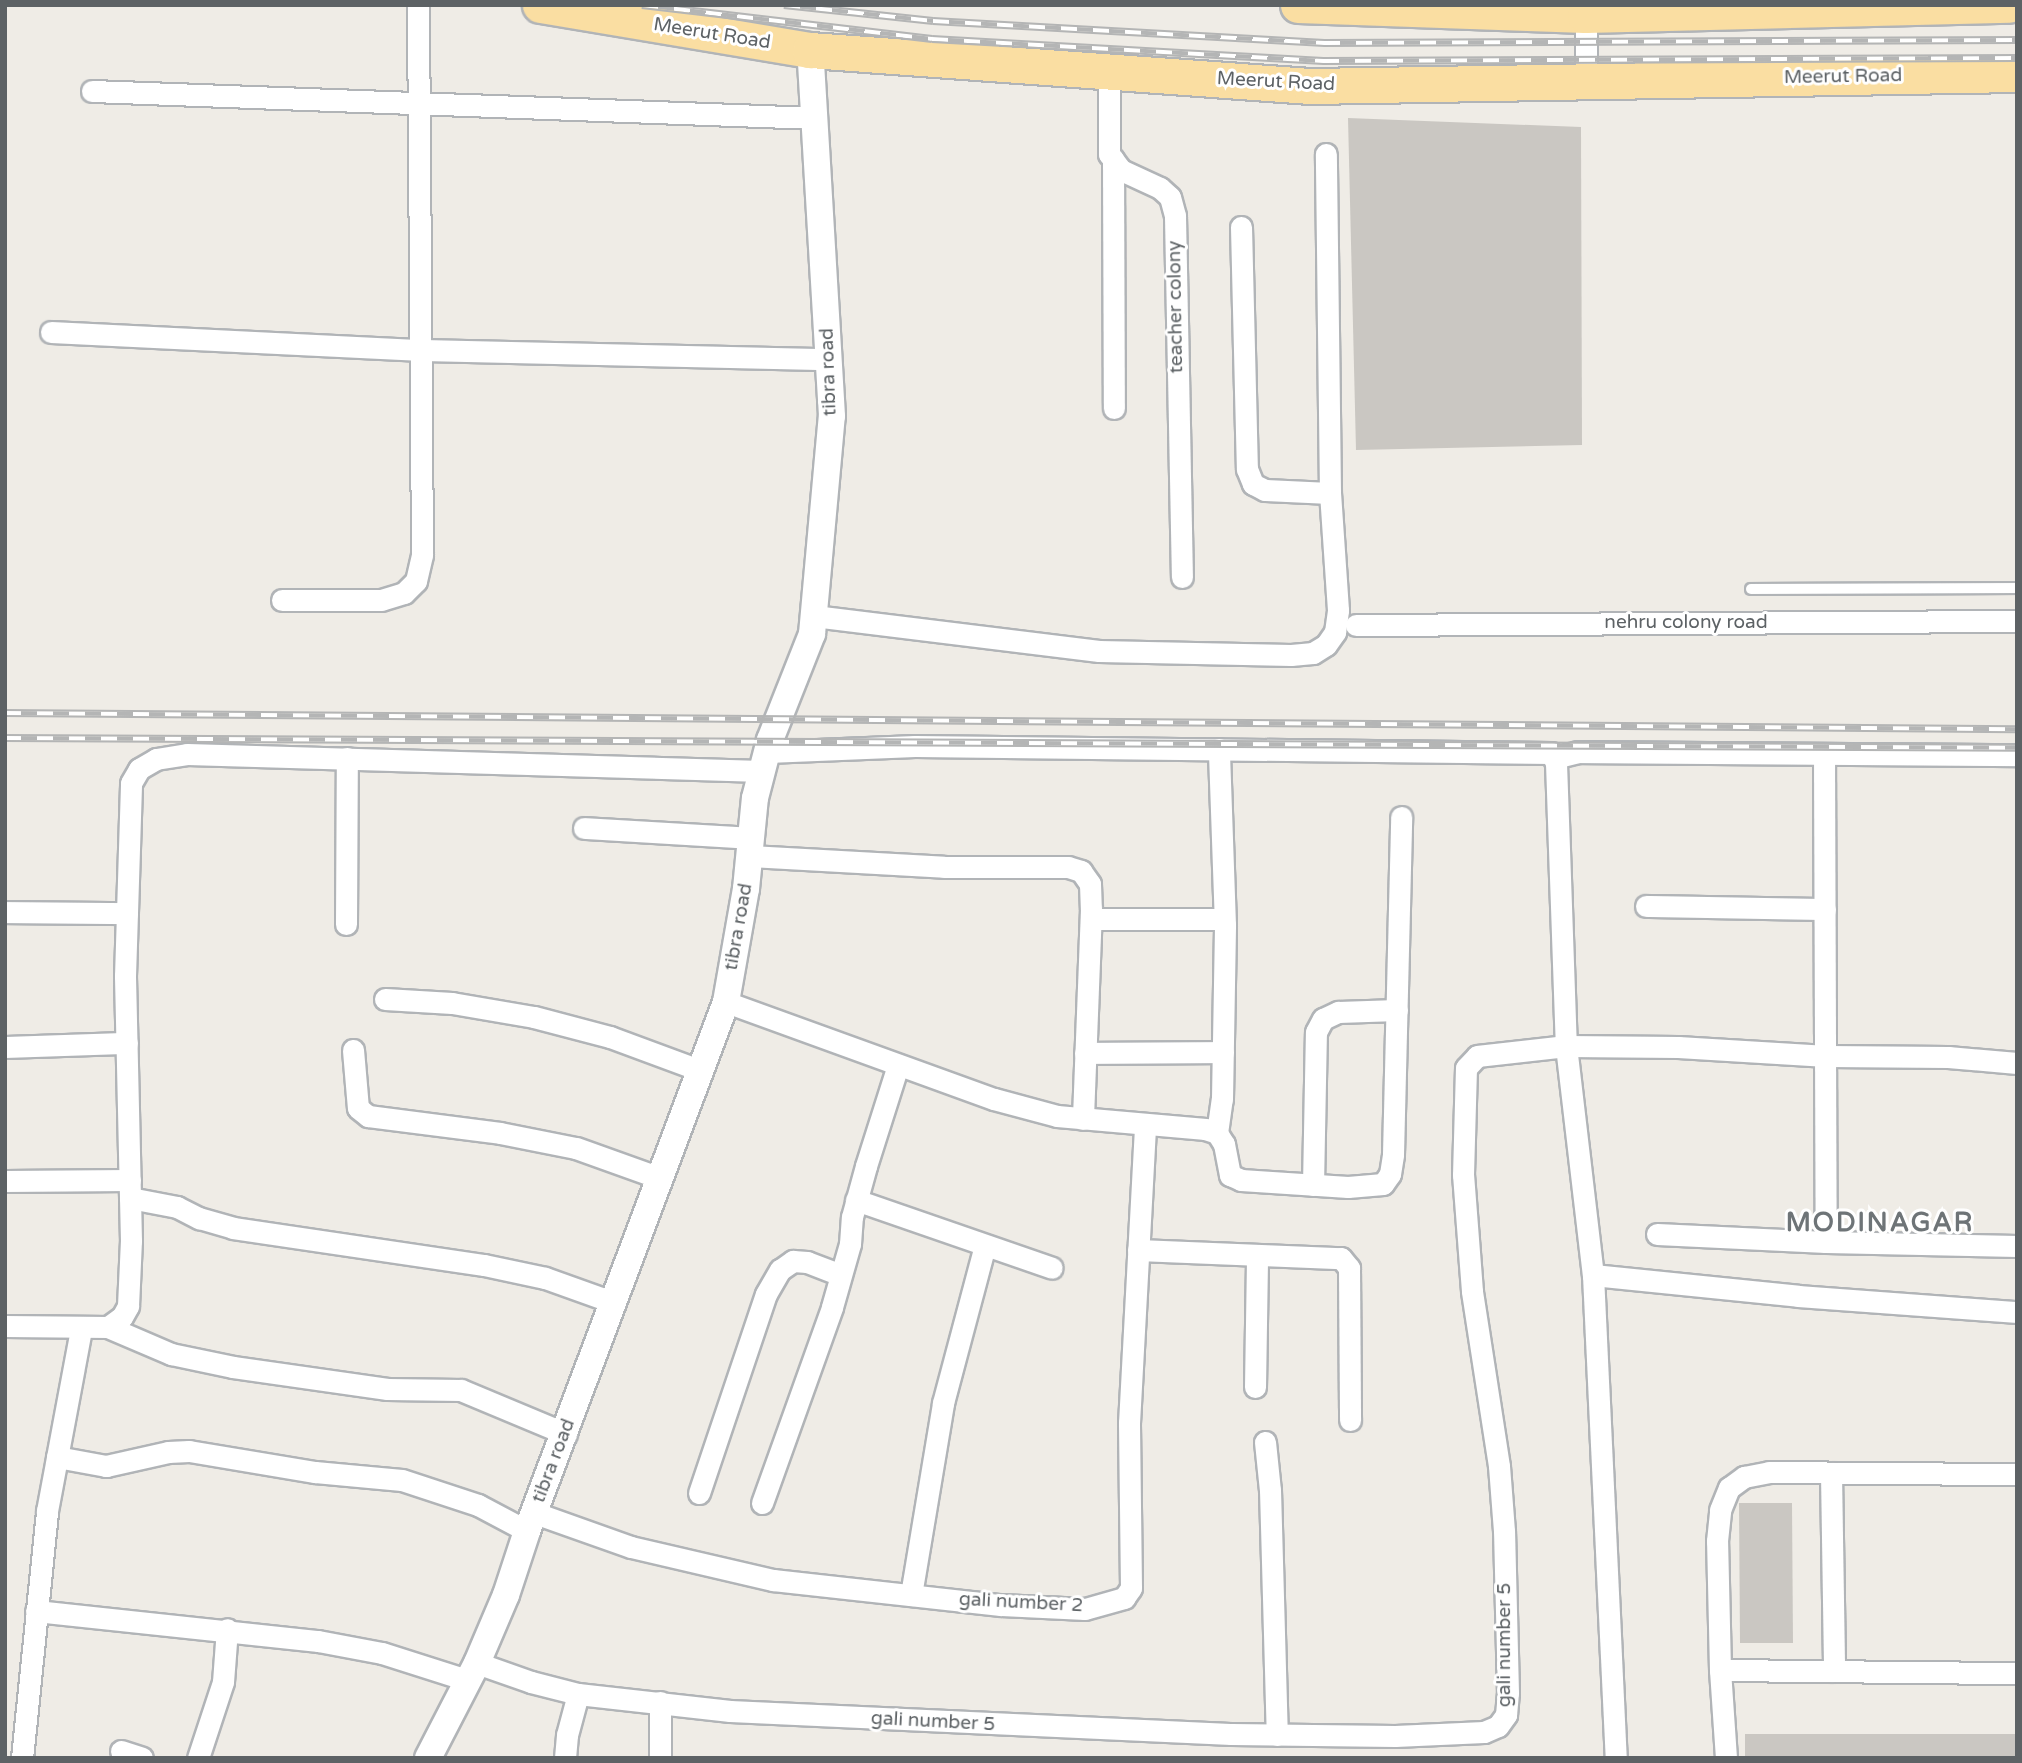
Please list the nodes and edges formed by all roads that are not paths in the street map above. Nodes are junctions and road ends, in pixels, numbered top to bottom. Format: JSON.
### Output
{"nodes":[{"id":1,"x":418,"y":5,"type":"edge"},
{"id":2,"x":540,"y":5,"type":"edge"},
{"id":3,"x":1298,"y":5,"type":"edge"},
{"id":4,"x":2009,"y":5,"type":"edge"},
{"id":5,"x":1586,"y":10,"type":"edge"},
{"id":6,"x":810,"y":50,"type":"junction"},
{"id":7,"x":1109,"y":72,"type":"junction"},
{"id":8,"x":2017,"y":74,"type":"edge"},
{"id":9,"x":1586,"y":81,"type":"junction"},
{"id":10,"x":92,"y":91,"type":"dead end"},
{"id":11,"x":419,"y":105,"type":"junction"},
{"id":12,"x":815,"y":118,"type":"junction"},
{"id":13,"x":1326,"y":154,"type":"dead end"},
{"id":14,"x":1113,"y":159,"type":"junction"},
{"id":15,"x":1241,"y":227,"type":"dead end"},
{"id":16,"x":51,"y":332,"type":"dead end"},
{"id":17,"x":422,"y":350,"type":"junction"},
{"id":18,"x":829,"y":359,"type":"junction"},
{"id":19,"x":1114,"y":408,"type":"dead end"},
{"id":20,"x":1330,"y":493,"type":"junction"},
{"id":21,"x":1182,"y":577,"type":"dead end"},
{"id":22,"x":2017,"y":588,"type":"edge"},
{"id":23,"x":1751,"y":589,"type":"dead end"},
{"id":24,"x":282,"y":600,"type":"dead end"},
{"id":25,"x":814,"y":616,"type":"junction"},
{"id":26,"x":2017,"y":621,"type":"edge"},
{"id":27,"x":1356,"y":625,"type":"dead end"},
{"id":28,"x":1219,"y":749,"type":"junction"},
{"id":29,"x":1824,"y":754,"type":"junction"},
{"id":30,"x":2017,"y":755,"type":"edge"},
{"id":31,"x":347,"y":758,"type":"junction"},
{"id":32,"x":1554,"y":758,"type":"junction"},
{"id":33,"x":765,"y":761,"type":"junction"},
{"id":34,"x":1401,"y":817,"type":"dead end"},
{"id":35,"x":584,"y":828,"type":"dead end"},
{"id":36,"x":751,"y":847,"type":"junction"},
{"id":37,"x":1646,"y":906,"type":"dead end"},
{"id":38,"x":1825,"y":909,"type":"junction"},
{"id":39,"x":5,"y":912,"type":"edge"},
{"id":40,"x":127,"y":913,"type":"junction"},
{"id":41,"x":1091,"y":919,"type":"junction"},
{"id":42,"x":1224,"y":919,"type":"junction"},
{"id":43,"x":346,"y":925,"type":"dead end"},
{"id":44,"x":385,"y":999,"type":"dead end"},
{"id":45,"x":726,"y":1002,"type":"junction"},
{"id":46,"x":1397,"y":1010,"type":"junction"},
{"id":47,"x":127,"y":1043,"type":"junction"},
{"id":48,"x":1566,"y":1046,"type":"junction"},
{"id":49,"x":5,"y":1047,"type":"edge"},
{"id":50,"x":353,"y":1050,"type":"dead end"},
{"id":51,"x":1223,"y":1052,"type":"junction"},
{"id":52,"x":1085,"y":1053,"type":"junction"},
{"id":53,"x":1827,"y":1056,"type":"junction"},
{"id":54,"x":2017,"y":1063,"type":"edge"},
{"id":55,"x":898,"y":1065,"type":"junction"},
{"id":56,"x":702,"y":1071,"type":"junction"},
{"id":57,"x":1083,"y":1119,"type":"junction"},
{"id":58,"x":1145,"y":1124,"type":"junction"},
{"id":59,"x":1217,"y":1133,"type":"junction"},
{"id":60,"x":660,"y":1178,"type":"junction"},
{"id":61,"x":5,"y":1181,"type":"edge"},
{"id":62,"x":1313,"y":1185,"type":"junction"},
{"id":63,"x":130,"y":1189,"type":"junction"},
{"id":64,"x":856,"y":1200,"type":"junction"},
{"id":65,"x":1657,"y":1234,"type":"dead end"},
{"id":66,"x":1826,"y":1242,"type":"junction"},
{"id":67,"x":985,"y":1245,"type":"junction"},
{"id":68,"x":2017,"y":1245,"type":"edge"},
{"id":69,"x":1138,"y":1250,"type":"junction"},
{"id":70,"x":1257,"y":1255,"type":"junction"},
{"id":71,"x":1052,"y":1268,"type":"dead end"},
{"id":72,"x":841,"y":1275,"type":"junction"},
{"id":73,"x":1593,"y":1275,"type":"junction"},
{"id":74,"x":615,"y":1303,"type":"junction"},
{"id":75,"x":2017,"y":1312,"type":"edge"},
{"id":76,"x":5,"y":1326,"type":"edge"},
{"id":77,"x":108,"y":1327,"type":"junction"},
{"id":78,"x":81,"y":1329,"type":"junction"},
{"id":79,"x":1255,"y":1387,"type":"dead end"},
{"id":80,"x":1350,"y":1420,"type":"dead end"},
{"id":81,"x":566,"y":1434,"type":"junction"},
{"id":82,"x":1265,"y":1442,"type":"dead end"},
{"id":83,"x":57,"y":1457,"type":"junction"},
{"id":84,"x":1831,"y":1473,"type":"junction"},
{"id":85,"x":2017,"y":1474,"type":"edge"},
{"id":86,"x":699,"y":1493,"type":"dead end"},
{"id":87,"x":762,"y":1503,"type":"dead end"},
{"id":88,"x":531,"y":1522,"type":"junction"},
{"id":89,"x":911,"y":1595,"type":"junction"},
{"id":90,"x":36,"y":1611,"type":"junction"},
{"id":91,"x":227,"y":1629,"type":"junction"},
{"id":92,"x":1720,"y":1670,"type":"junction"},
{"id":93,"x":472,"y":1671,"type":"junction"},
{"id":94,"x":1834,"y":1671,"type":"junction"},
{"id":95,"x":2017,"y":1673,"type":"edge"},
{"id":96,"x":578,"y":1694,"type":"junction"},
{"id":97,"x":660,"y":1702,"type":"junction"},
{"id":98,"x":1277,"y":1735,"type":"junction"},
{"id":99,"x":121,"y":1751,"type":"dead end"},
{"id":100,"x":22,"y":1758,"type":"edge"},
{"id":101,"x":142,"y":1758,"type":"edge"},
{"id":102,"x":198,"y":1758,"type":"edge"},
{"id":103,"x":428,"y":1758,"type":"edge"},
{"id":104,"x":565,"y":1758,"type":"edge"},
{"id":105,"x":660,"y":1758,"type":"edge"},
{"id":106,"x":1616,"y":1758,"type":"edge"},
{"id":107,"x":1726,"y":1758,"type":"edge"}],
"edges":[{"from":1,"to":11,"type":"street"},
{"from":2,"to":6,"type":"highway","name":"Meerut Road"},
{"from":3,"to":5,"type":"highway"},
{"from":4,"to":5,"type":"highway"},
{"from":5,"to":9,"type":"street"},
{"from":6,"to":7,"type":"highway","name":"Meerut Road"},
{"from":6,"to":12,"type":"street","name":"tibra road"},
{"from":7,"to":9,"type":"highway","name":"Meerut Road"},
{"from":7,"to":14,"type":"street"},
{"from":8,"to":9,"type":"highway","name":"Meerut Road"},
{"from":10,"to":11,"type":"street"},
{"from":11,"to":12,"type":"street"},
{"from":11,"to":17,"type":"street"},
{"from":12,"to":18,"type":"street","name":"tibra road"},
{"from":13,"to":20,"type":"street"},
{"from":14,"to":19,"type":"street"},
{"from":14,"to":21,"type":"street","name":"teacher colony"},
{"from":15,"to":20,"type":"street"},
{"from":16,"to":17,"type":"street"},
{"from":17,"to":18,"type":"street"},
{"from":17,"to":24,"type":"street"},
{"from":18,"to":25,"type":"street","name":"tibra road"},
{"from":20,"to":25,"type":"street"},
{"from":22,"to":23,"type":"lane"},
{"from":25,"to":33,"type":"street","name":"tibra road"},
{"from":26,"to":27,"type":"street","name":"nehru colony road"},
{"from":28,"to":32,"type":"street"},
{"from":28,"to":33,"type":"street"},
{"from":28,"to":42,"type":"street"},
{"from":29,"to":30,"type":"street"},
{"from":29,"to":32,"type":"street"},
{"from":29,"to":38,"type":"street"},
{"from":31,"to":33,"type":"street"},
{"from":31,"to":40,"type":"street"},
{"from":31,"to":43,"type":"street"},
{"from":32,"to":48,"type":"street"},
{"from":33,"to":36,"type":"street","name":"tibra road"},
{"from":34,"to":46,"type":"street"},
{"from":35,"to":36,"type":"street"},
{"from":36,"to":41,"type":"street"},
{"from":36,"to":45,"type":"street","name":"tibra road"},
{"from":37,"to":38,"type":"street"},
{"from":38,"to":53,"type":"street"},
{"from":39,"to":40,"type":"street"},
{"from":40,"to":47,"type":"street"},
{"from":41,"to":42,"type":"street"},
{"from":41,"to":52,"type":"street"},
{"from":42,"to":51,"type":"street"},
{"from":44,"to":56,"type":"street"},
{"from":45,"to":55,"type":"street"},
{"from":45,"to":56,"type":"street","name":"tibra road"},
{"from":46,"to":62,"type":"street"},
{"from":46,"to":62,"type":"street"},
{"from":47,"to":49,"type":"street"},
{"from":47,"to":63,"type":"street"},
{"from":48,"to":53,"type":"street","name":"gali number 5"},
{"from":48,"to":73,"type":"street"},
{"from":48,"to":98,"type":"street","name":"gali number 5"},
{"from":50,"to":60,"type":"street"},
{"from":51,"to":52,"type":"street"},
{"from":51,"to":59,"type":"street"},
{"from":52,"to":57,"type":"street"},
{"from":53,"to":54,"type":"street","name":"gali number 5"},
{"from":53,"to":66,"type":"street"},
{"from":55,"to":57,"type":"street"},
{"from":55,"to":64,"type":"street"},
{"from":56,"to":60,"type":"street","name":"tibra road"},
{"from":57,"to":58,"type":"street"},
{"from":58,"to":59,"type":"street"},
{"from":58,"to":69,"type":"street","name":"gali number 2"},
{"from":59,"to":62,"type":"street"},
{"from":60,"to":74,"type":"street","name":"tibra road"},
{"from":61,"to":63,"type":"street"},
{"from":63,"to":74,"type":"street"},
{"from":63,"to":77,"type":"street"},
{"from":64,"to":67,"type":"street"},
{"from":64,"to":72,"type":"street"},
{"from":65,"to":66,"type":"street"},
{"from":66,"to":68,"type":"street"},
{"from":67,"to":71,"type":"street"},
{"from":67,"to":89,"type":"street"},
{"from":69,"to":70,"type":"street"},
{"from":69,"to":89,"type":"street","name":"gali number 2"},
{"from":70,"to":79,"type":"street"},
{"from":70,"to":80,"type":"street"},
{"from":72,"to":86,"type":"street"},
{"from":72,"to":87,"type":"street"},
{"from":73,"to":75,"type":"street"},
{"from":73,"to":106,"type":"street"},
{"from":74,"to":81,"type":"street","name":"tibra road"},
{"from":76,"to":78,"type":"street"},
{"from":77,"to":78,"type":"street"},
{"from":77,"to":81,"type":"street"},
{"from":78,"to":83,"type":"street"},
{"from":81,"to":88,"type":"street","name":"tibra road"},
{"from":82,"to":98,"type":"street"},
{"from":83,"to":88,"type":"street","name":"gali number 2"},
{"from":83,"to":90,"type":"street"},
{"from":84,"to":85,"type":"street"},
{"from":84,"to":92,"type":"street"},
{"from":84,"to":94,"type":"street"},
{"from":88,"to":89,"type":"street","name":"gali number 2"},
{"from":88,"to":93,"type":"street","name":"tibra road"},
{"from":90,"to":91,"type":"street","name":"gali number 5"},
{"from":90,"to":100,"type":"street"},
{"from":91,"to":93,"type":"street","name":"gali number 5"},
{"from":91,"to":102,"type":"street"},
{"from":92,"to":94,"type":"street"},
{"from":92,"to":107,"type":"street"},
{"from":93,"to":96,"type":"street","name":"gali number 5"},
{"from":93,"to":103,"type":"street","name":"tibra road"},
{"from":94,"to":95,"type":"street"},
{"from":96,"to":97,"type":"street","name":"gali number 5"},
{"from":96,"to":104,"type":"street"},
{"from":97,"to":98,"type":"street","name":"gali number 5"},
{"from":97,"to":105,"type":"street"},
{"from":99,"to":101,"type":"street"}]}
